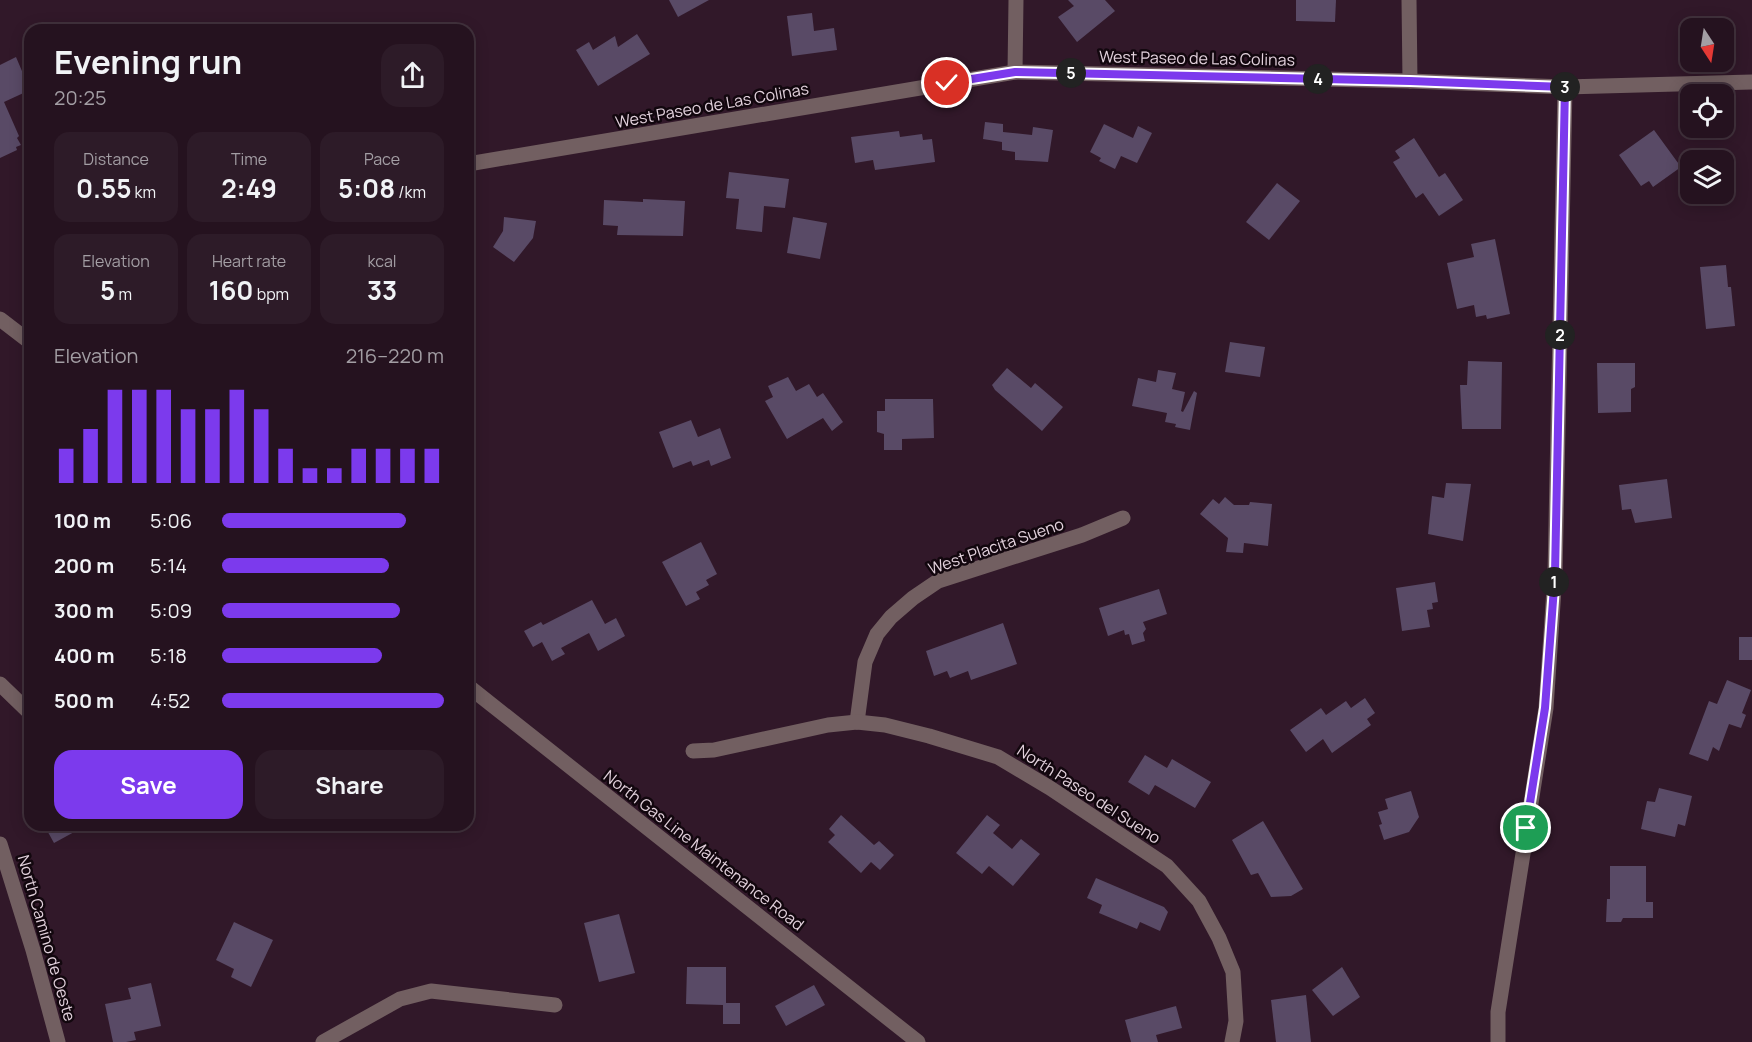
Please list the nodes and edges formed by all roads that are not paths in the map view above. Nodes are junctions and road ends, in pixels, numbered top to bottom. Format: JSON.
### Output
{"nodes":[{"id":1,"x":1016,"y":0,"type":"edge"},
{"id":2,"x":1409,"y":0,"type":"edge"},
{"id":3,"x":1015,"y":72,"type":"junction"},
{"id":4,"x":1410,"y":81,"type":"junction"},
{"id":5,"x":1752,"y":82,"type":"edge"},
{"id":6,"x":1565,"y":87,"type":"junction"},
{"id":7,"x":474,"y":163,"type":"edge"},
{"id":8,"x":0,"y":319,"type":"edge"},
{"id":9,"x":24,"y":337,"type":"edge"},
{"id":10,"x":1123,"y":518,"type":"dead end"},
{"id":11,"x":0,"y":684,"type":"edge"},
{"id":12,"x":474,"y":691,"type":"edge"},
{"id":13,"x":24,"y":707,"type":"edge"},
{"id":14,"x":857,"y":722,"type":"junction"},
{"id":15,"x":693,"y":751,"type":"dead end"},
{"id":16,"x":0,"y":844,"type":"edge"},
{"id":17,"x":555,"y":1005,"type":"dead end"},
{"id":18,"x":58,"y":1042,"type":"edge"},
{"id":19,"x":323,"y":1042,"type":"edge"},
{"id":20,"x":918,"y":1042,"type":"edge"},
{"id":21,"x":1233,"y":1042,"type":"edge"},
{"id":22,"x":1498,"y":1042,"type":"edge"}],
"edges":[{"from":1,"to":3,"type":"street"},
{"from":2,"to":4,"type":"street"},
{"from":3,"to":4,"type":"street","name":"West Paseo de Las Colinas"},
{"from":3,"to":7,"type":"street","name":"West Paseo de Las Colinas"},
{"from":4,"to":6,"type":"street","name":"West Paseo de Las Colinas"},
{"from":5,"to":6,"type":"street","name":"West Paseo de Las Colinas"},
{"from":6,"to":22,"type":"street"},
{"from":8,"to":9,"type":"street"},
{"from":10,"to":14,"type":"street","name":"West Placita Sueno"},
{"from":11,"to":13,"type":"street"},
{"from":12,"to":20,"type":"street","name":"North Gas Line Maintenance Road"},
{"from":14,"to":15,"type":"street","name":"North Paseo del Sueno"},
{"from":14,"to":21,"type":"street","name":"North Paseo del Sueno"},
{"from":16,"to":18,"type":"street","name":"North Camino de Oeste"},
{"from":17,"to":19,"type":"street"}]}
